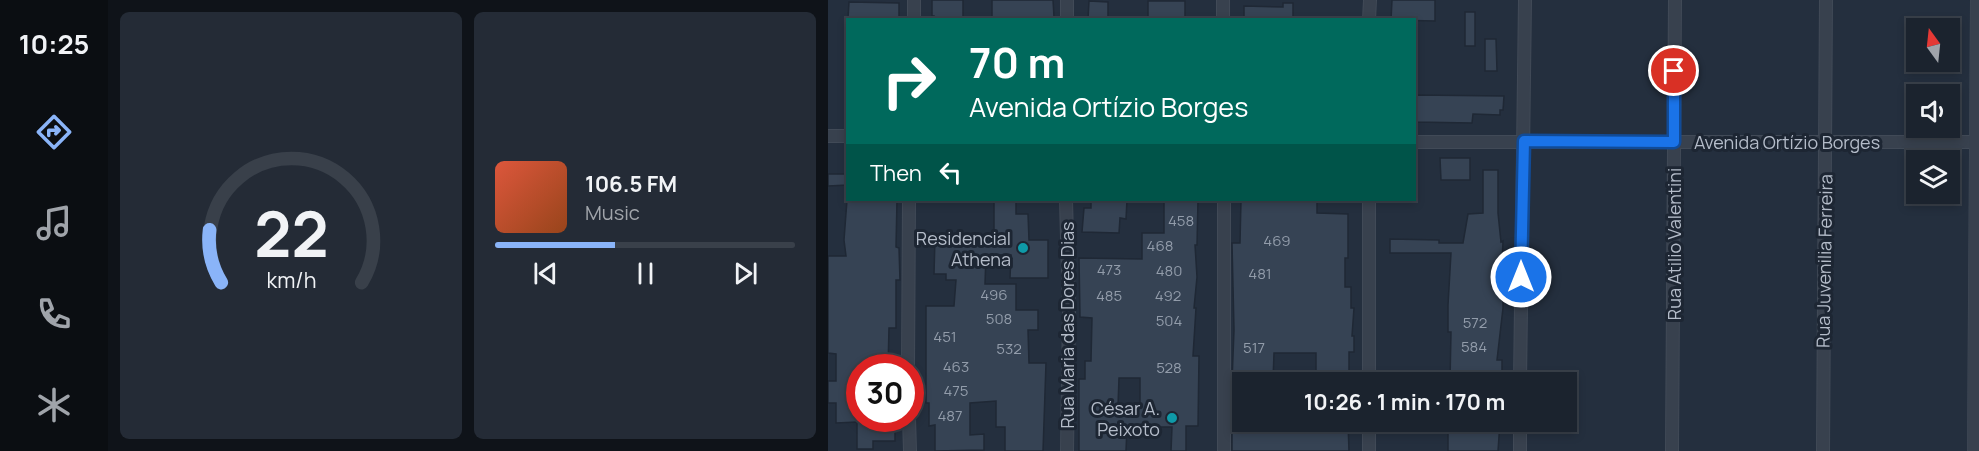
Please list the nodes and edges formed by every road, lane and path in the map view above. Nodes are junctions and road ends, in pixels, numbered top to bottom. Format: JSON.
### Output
{"nodes":[{"id":1,"x":914,"y":0,"type":"edge"},
{"id":2,"x":1067,"y":0,"type":"edge"},
{"id":3,"x":1223,"y":0,"type":"edge"},
{"id":4,"x":1370,"y":0,"type":"edge"},
{"id":5,"x":1525,"y":0,"type":"edge"},
{"id":6,"x":1675,"y":0,"type":"edge"},
{"id":7,"x":1826,"y":0,"type":"edge"},
{"id":8,"x":1978,"y":0,"type":"edge"},
{"id":9,"x":914,"y":18,"type":"edge"},
{"id":10,"x":1067,"y":18,"type":"edge"},
{"id":11,"x":1223,"y":18,"type":"edge"},
{"id":12,"x":1369,"y":18,"type":"edge"},
{"id":13,"x":828,"y":136,"type":"edge"},
{"id":14,"x":846,"y":136,"type":"edge"},
{"id":15,"x":1524,"y":141,"type":"junction"},
{"id":16,"x":1416,"y":142,"type":"edge"},
{"id":17,"x":1674,"y":142,"type":"junction"},
{"id":18,"x":1978,"y":142,"type":"edge"},
{"id":19,"x":1825,"y":143,"type":"junction"},
{"id":20,"x":909,"y":201,"type":"edge"},
{"id":21,"x":1066,"y":201,"type":"edge"},
{"id":22,"x":1224,"y":201,"type":"edge"},
{"id":23,"x":1369,"y":201,"type":"edge"},
{"id":24,"x":908,"y":354,"type":"edge"},
{"id":25,"x":1369,"y":372,"type":"edge"},
{"id":26,"x":1520,"y":372,"type":"edge"},
{"id":27,"x":909,"y":432,"type":"edge"},
{"id":28,"x":1369,"y":432,"type":"edge"},
{"id":29,"x":1520,"y":432,"type":"edge"},
{"id":30,"x":910,"y":451,"type":"edge"},
{"id":31,"x":1067,"y":451,"type":"edge"},
{"id":32,"x":1224,"y":451,"type":"edge"},
{"id":33,"x":1369,"y":451,"type":"edge"},
{"id":34,"x":1520,"y":451,"type":"edge"},
{"id":35,"x":1672,"y":451,"type":"edge"},
{"id":36,"x":1823,"y":451,"type":"edge"},
{"id":37,"x":1975,"y":451,"type":"edge"}],
"edges":[{"from":1,"to":9,"type":"street"},
{"from":2,"to":10,"type":"street"},
{"from":3,"to":11,"type":"street"},
{"from":4,"to":12,"type":"street"},
{"from":5,"to":15,"type":"street"},
{"from":6,"to":17,"type":"street","name":"Rua Atilio Valentini"},
{"from":7,"to":19,"type":"street","name":"Rua Juvenilia Ferreira"},
{"from":8,"to":18,"type":"street"},
{"from":13,"to":14,"type":"street"},
{"from":15,"to":16,"type":"street","name":"Avenida Ortízio Borges"},
{"from":15,"to":17,"type":"street","name":"Avenida Ortízio Borges"},
{"from":15,"to":26,"type":"street"},
{"from":17,"to":19,"type":"street","name":"Avenida Ortízio Borges"},
{"from":17,"to":35,"type":"street","name":"Rua Atilio Valentini"},
{"from":18,"to":19,"type":"street","name":"Avenida Ortízio Borges"},
{"from":18,"to":37,"type":"street"},
{"from":19,"to":36,"type":"street","name":"Rua Juvenilia Ferreira"},
{"from":20,"to":24,"type":"street"},
{"from":21,"to":31,"type":"street","name":"Rua Maria das Dores Dias"},
{"from":22,"to":32,"type":"street"},
{"from":23,"to":25,"type":"street"},
{"from":27,"to":30,"type":"street"},
{"from":28,"to":33,"type":"street"},
{"from":29,"to":34,"type":"street"}]}
